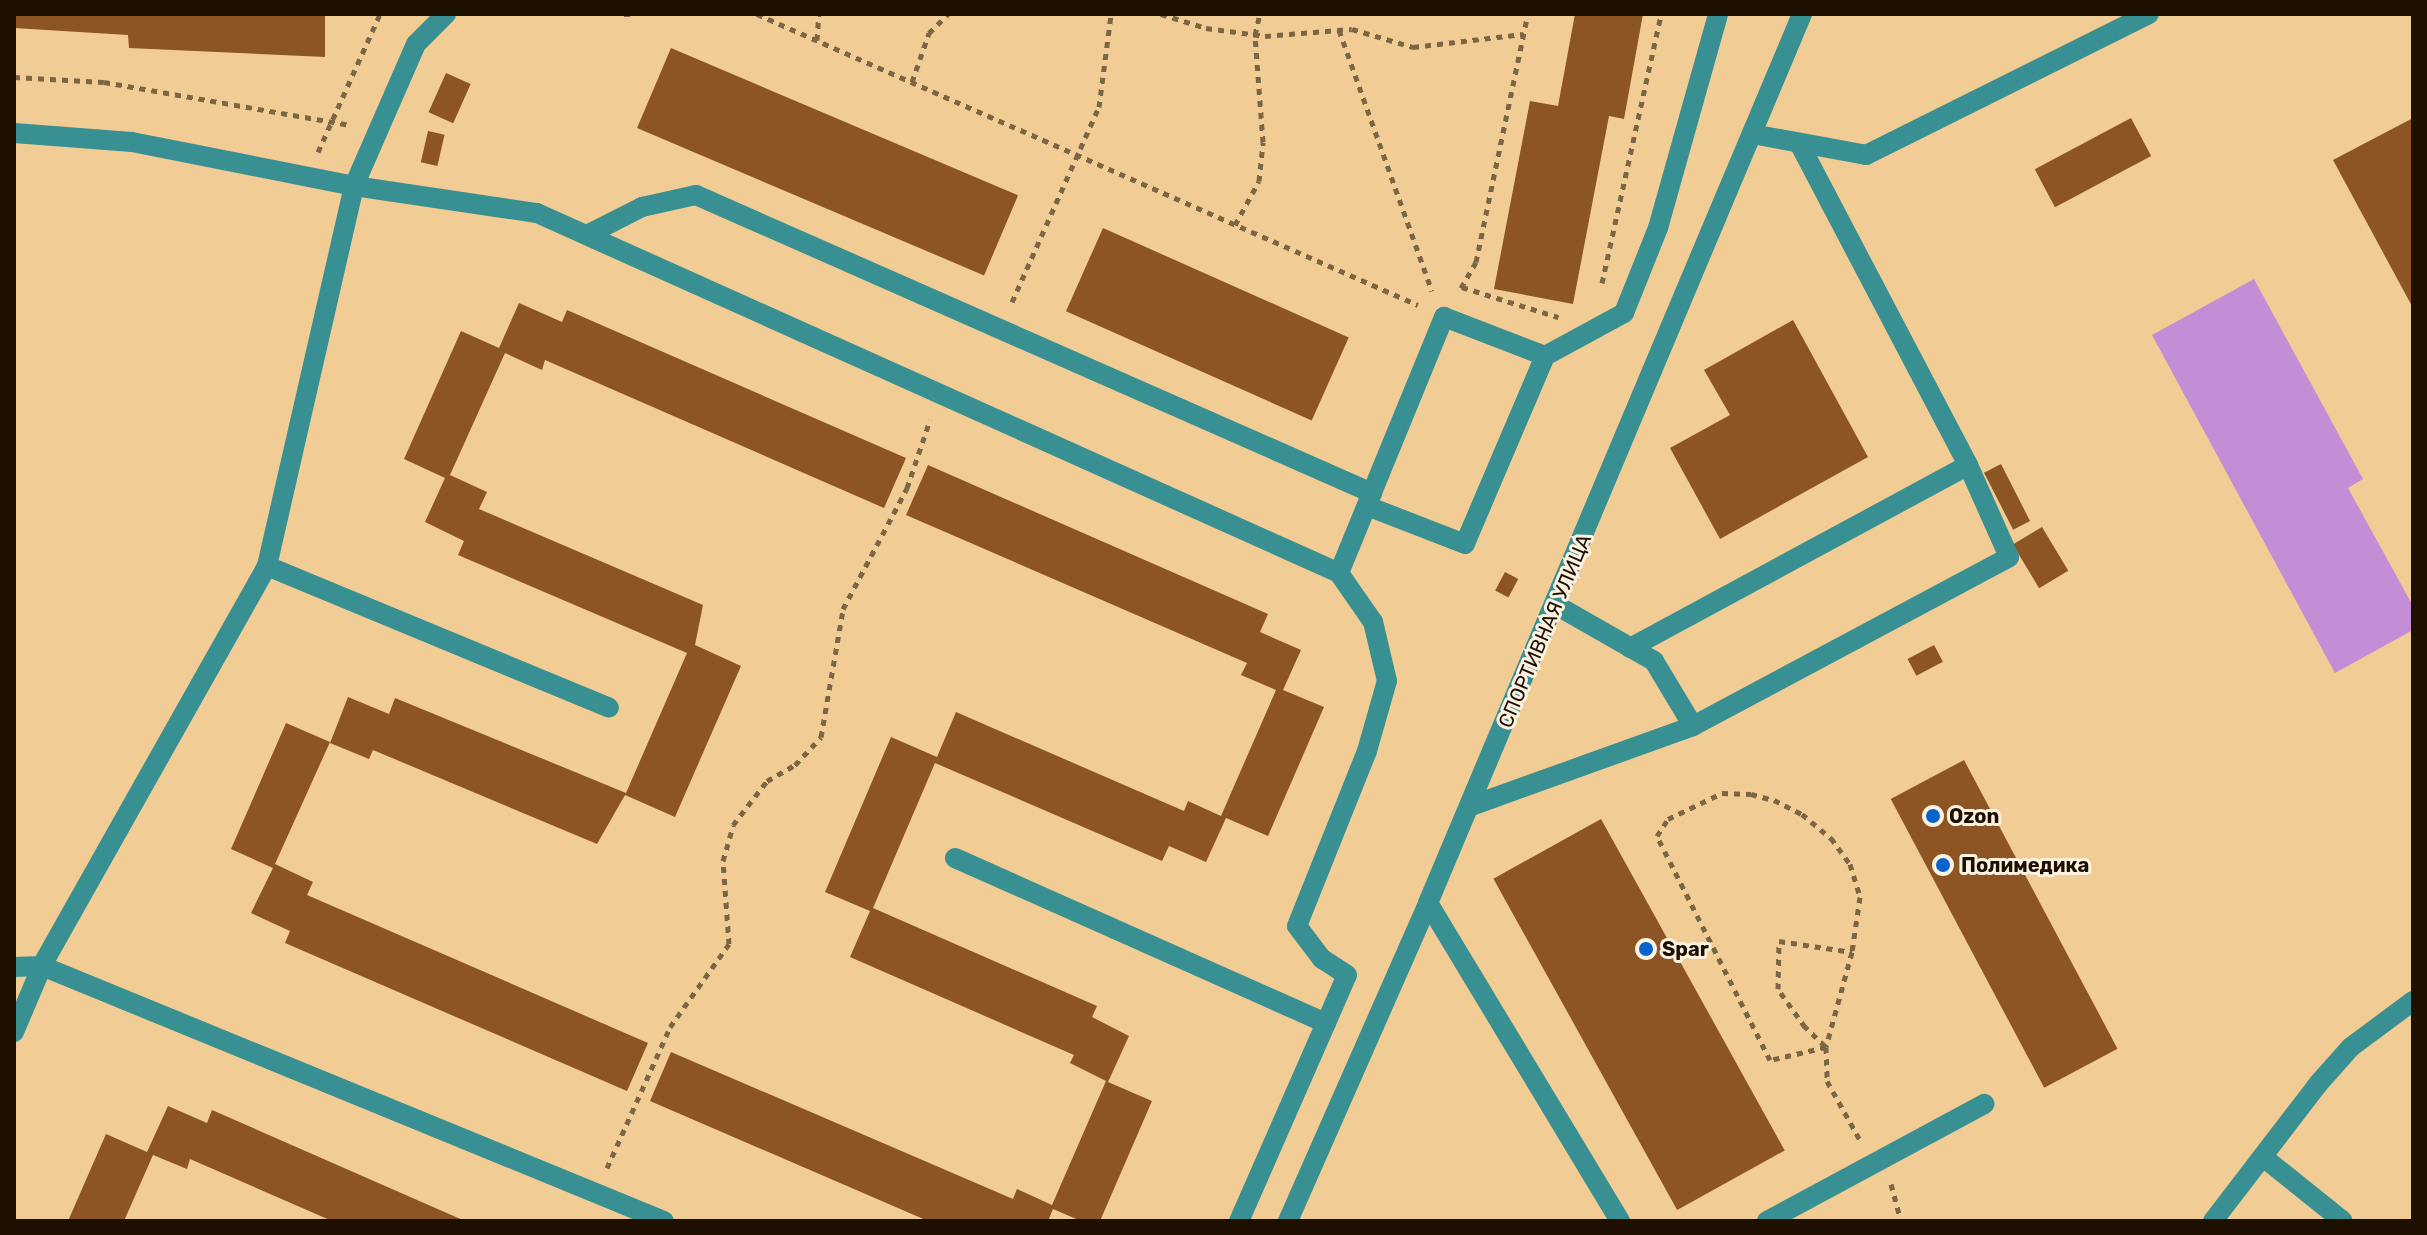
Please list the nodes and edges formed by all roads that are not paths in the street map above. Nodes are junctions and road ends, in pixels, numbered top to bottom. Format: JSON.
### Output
{"nodes":[{"id":1,"x":446,"y":14,"type":"edge"},
{"id":2,"x":1718,"y":14,"type":"edge"},
{"id":3,"x":1802,"y":14,"type":"edge"},
{"id":4,"x":2149,"y":14,"type":"edge"},
{"id":5,"x":14,"y":133,"type":"edge"},
{"id":6,"x":1752,"y":134,"type":"junction"},
{"id":7,"x":1799,"y":143,"type":"junction"},
{"id":8,"x":354,"y":186,"type":"junction"},
{"id":9,"x":587,"y":235,"type":"junction"},
{"id":10,"x":1545,"y":356,"type":"junction"},
{"id":11,"x":1968,"y":465,"type":"junction"},
{"id":12,"x":1369,"y":499,"type":"junction"},
{"id":13,"x":267,"y":566,"type":"junction"},
{"id":14,"x":1339,"y":573,"type":"junction"},
{"id":15,"x":1556,"y":605,"type":"junction"},
{"id":16,"x":1630,"y":648,"type":"junction"},
{"id":17,"x":609,"y":708,"type":"dead end"},
{"id":18,"x":1693,"y":726,"type":"junction"},
{"id":19,"x":1471,"y":806,"type":"junction"},
{"id":20,"x":955,"y":858,"type":"dead end"},
{"id":21,"x":1428,"y":903,"type":"junction"},
{"id":22,"x":42,"y":966,"type":"junction"},
{"id":23,"x":14,"y":967,"type":"edge"},
{"id":24,"x":2413,"y":1001,"type":"edge"},
{"id":25,"x":1326,"y":1023,"type":"junction"},
{"id":26,"x":14,"y":1032,"type":"edge"},
{"id":27,"x":1984,"y":1104,"type":"dead end"},
{"id":28,"x":2263,"y":1157,"type":"junction"},
{"id":29,"x":664,"y":1221,"type":"edge"},
{"id":30,"x":1239,"y":1221,"type":"edge"},
{"id":31,"x":1288,"y":1221,"type":"edge"},
{"id":32,"x":1620,"y":1221,"type":"edge"},
{"id":33,"x":1767,"y":1221,"type":"edge"},
{"id":34,"x":2213,"y":1221,"type":"edge"},
{"id":35,"x":2343,"y":1221,"type":"edge"}],
"edges":[{"from":1,"to":8,"type":"street"},
{"from":2,"to":10,"type":"street"},
{"from":3,"to":6,"type":"street","name":"СПОРТИВНАЯ УЛИЦА"},
{"from":4,"to":7,"type":"street"},
{"from":5,"to":8,"type":"street"},
{"from":6,"to":7,"type":"street"},
{"from":6,"to":15,"type":"street","name":"СПОРТИВНАЯ УЛИЦА"},
{"from":7,"to":11,"type":"street"},
{"from":8,"to":9,"type":"street"},
{"from":8,"to":13,"type":"street"},
{"from":9,"to":12,"type":"street"},
{"from":9,"to":14,"type":"street"},
{"from":10,"to":12,"type":"street"},
{"from":10,"to":12,"type":"street"},
{"from":11,"to":16,"type":"street"},
{"from":11,"to":18,"type":"street"},
{"from":12,"to":14,"type":"street"},
{"from":13,"to":17,"type":"street"},
{"from":13,"to":22,"type":"street"},
{"from":14,"to":25,"type":"street"},
{"from":15,"to":16,"type":"street"},
{"from":15,"to":19,"type":"street","name":"СПОРТИВНАЯ УЛИЦА"},
{"from":16,"to":18,"type":"street"},
{"from":18,"to":19,"type":"street"},
{"from":19,"to":21,"type":"street","name":"СПОРТИВНАЯ УЛИЦА"},
{"from":20,"to":25,"type":"street"},
{"from":21,"to":31,"type":"street","name":"СПОРТИВНАЯ УЛИЦА"},
{"from":21,"to":32,"type":"street"},
{"from":22,"to":23,"type":"street"},
{"from":22,"to":26,"type":"street"},
{"from":22,"to":29,"type":"street"},
{"from":24,"to":28,"type":"street"},
{"from":25,"to":30,"type":"street"},
{"from":27,"to":33,"type":"street"},
{"from":28,"to":34,"type":"street"},
{"from":28,"to":35,"type":"street"}]}
